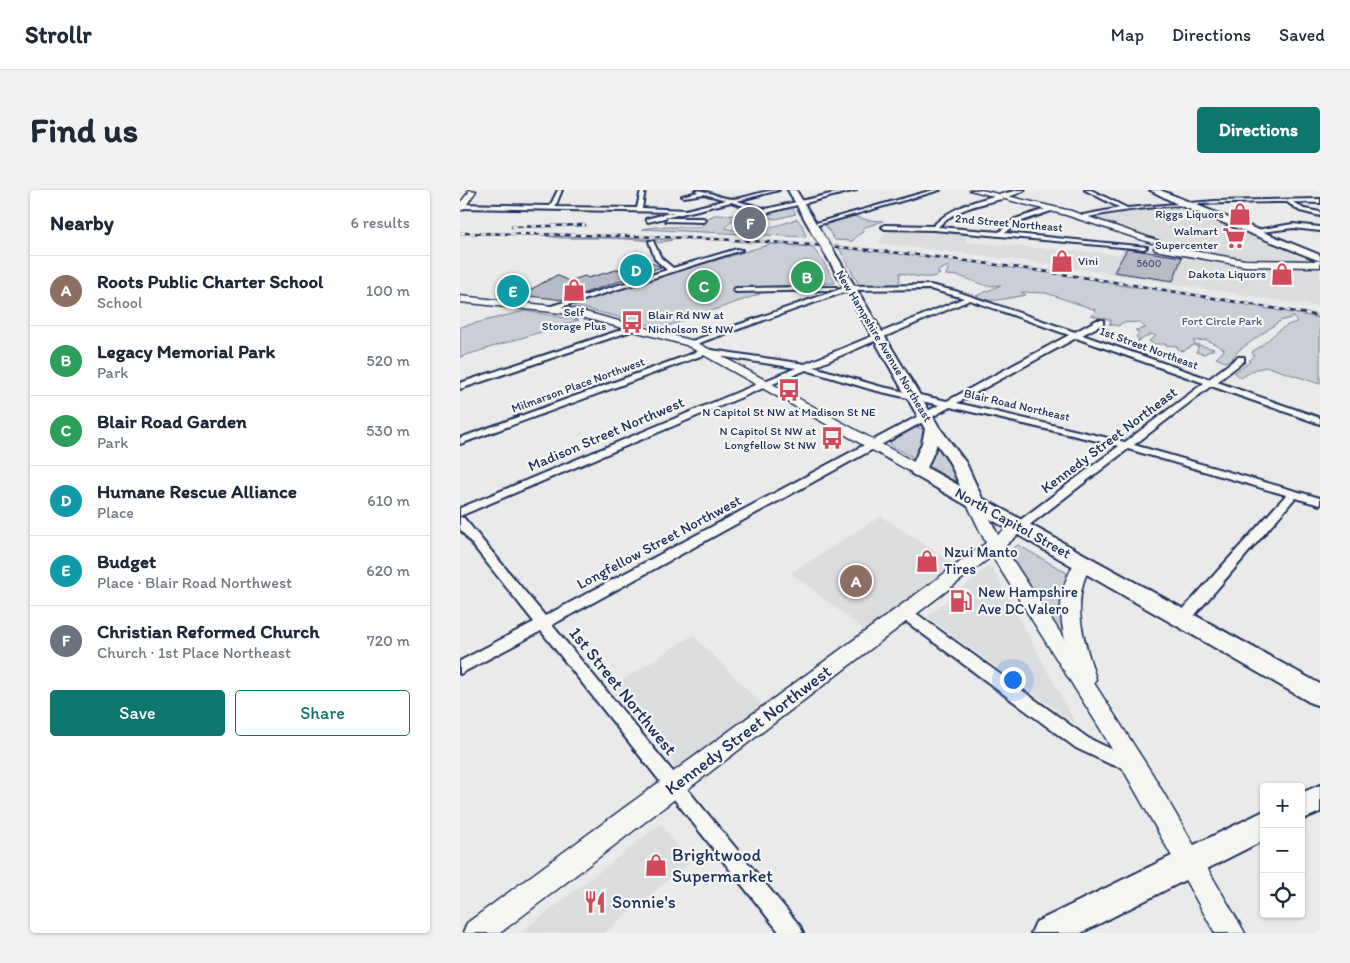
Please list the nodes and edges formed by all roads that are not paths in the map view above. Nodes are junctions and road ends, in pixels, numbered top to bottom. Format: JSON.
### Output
{"nodes":[{"id":1,"x":471,"y":190,"type":"edge"},
{"id":2,"x":560,"y":190,"type":"edge"},
{"id":3,"x":643,"y":190,"type":"edge"},
{"id":4,"x":697,"y":190,"type":"edge"},
{"id":5,"x":713,"y":190,"type":"edge"},
{"id":6,"x":776,"y":190,"type":"edge"},
{"id":7,"x":792,"y":190,"type":"edge"},
{"id":8,"x":854,"y":190,"type":"edge"},
{"id":9,"x":938,"y":190,"type":"edge"},
{"id":10,"x":973,"y":190,"type":"edge"},
{"id":11,"x":1022,"y":190,"type":"edge"},
{"id":12,"x":1088,"y":190,"type":"edge"},
{"id":13,"x":1154,"y":190,"type":"edge"},
{"id":14,"x":703,"y":192,"type":"junction"},
{"id":15,"x":684,"y":196,"type":"dead end"},
{"id":16,"x":1001,"y":197,"type":"junction"},
{"id":17,"x":730,"y":201,"type":"junction"},
{"id":18,"x":1288,"y":201,"type":"junction"},
{"id":19,"x":1320,"y":201,"type":"edge"},
{"id":20,"x":800,"y":204,"type":"junction"},
{"id":21,"x":1184,"y":204,"type":"junction"},
{"id":22,"x":460,"y":205,"type":"edge"},
{"id":23,"x":552,"y":208,"type":"junction"},
{"id":24,"x":639,"y":209,"type":"junction"},
{"id":25,"x":1052,"y":209,"type":"junction"},
{"id":26,"x":1125,"y":209,"type":"junction"},
{"id":27,"x":685,"y":211,"type":"junction"},
{"id":28,"x":1320,"y":214,"type":"edge"},
{"id":29,"x":848,"y":215,"type":"junction"},
{"id":30,"x":1080,"y":217,"type":"junction"},
{"id":31,"x":648,"y":220,"type":"junction"},
{"id":32,"x":703,"y":220,"type":"dead end"},
{"id":33,"x":812,"y":224,"type":"junction"},
{"id":34,"x":645,"y":226,"type":"dead end"},
{"id":35,"x":885,"y":227,"type":"dead end"},
{"id":36,"x":934,"y":228,"type":"junction"},
{"id":37,"x":1309,"y":228,"type":"junction"},
{"id":38,"x":1320,"y":229,"type":"edge"},
{"id":39,"x":1254,"y":231,"type":"junction"},
{"id":40,"x":1320,"y":233,"type":"edge"},
{"id":41,"x":1001,"y":234,"type":"junction"},
{"id":42,"x":651,"y":242,"type":"dead end"},
{"id":43,"x":1140,"y":243,"type":"junction"},
{"id":44,"x":740,"y":250,"type":"dead end"},
{"id":45,"x":1319,"y":261,"type":"edge"},
{"id":46,"x":672,"y":271,"type":"junction"},
{"id":47,"x":849,"y":288,"type":"junction"},
{"id":48,"x":736,"y":290,"type":"dead end"},
{"id":49,"x":970,"y":298,"type":"junction"},
{"id":50,"x":460,"y":299,"type":"edge"},
{"id":51,"x":550,"y":308,"type":"junction"},
{"id":52,"x":1100,"y":322,"type":"dead end"},
{"id":53,"x":636,"y":328,"type":"junction"},
{"id":54,"x":1076,"y":335,"type":"junction"},
{"id":55,"x":878,"y":336,"type":"junction"},
{"id":56,"x":690,"y":343,"type":"junction"},
{"id":57,"x":705,"y":351,"type":"junction"},
{"id":58,"x":1241,"y":359,"type":"dead end"},
{"id":59,"x":806,"y":366,"type":"junction"},
{"id":60,"x":1210,"y":383,"type":"junction"},
{"id":61,"x":764,"y":384,"type":"junction"},
{"id":62,"x":460,"y":386,"type":"edge"},
{"id":63,"x":914,"y":396,"type":"junction"},
{"id":64,"x":949,"y":404,"type":"junction"},
{"id":65,"x":1320,"y":422,"type":"edge"},
{"id":66,"x":930,"y":423,"type":"junction"},
{"id":67,"x":460,"y":441,"type":"edge"},
{"id":68,"x":873,"y":445,"type":"junction"},
{"id":69,"x":1127,"y":445,"type":"junction"},
{"id":70,"x":918,"y":470,"type":"junction"},
{"id":71,"x":1293,"y":494,"type":"junction"},
{"id":72,"x":974,"y":502,"type":"junction"},
{"id":73,"x":1320,"y":502,"type":"edge"},
{"id":74,"x":460,"y":512,"type":"edge"},
{"id":75,"x":460,"y":522,"type":"edge"},
{"id":76,"x":1019,"y":527,"type":"junction"},
{"id":77,"x":995,"y":545,"type":"junction"},
{"id":78,"x":1083,"y":563,"type":"junction"},
{"id":79,"x":905,"y":613,"type":"junction"},
{"id":80,"x":1183,"y":619,"type":"junction"},
{"id":81,"x":543,"y":624,"type":"junction"},
{"id":82,"x":460,"y":668,"type":"edge"},
{"id":83,"x":1090,"y":694,"type":"junction"},
{"id":84,"x":1320,"y":696,"type":"edge"},
{"id":85,"x":1130,"y":762,"type":"junction"},
{"id":86,"x":674,"y":786,"type":"junction"},
{"id":87,"x":1320,"y":798,"type":"edge"},
{"id":88,"x":1305,"y":805,"type":"edge"},
{"id":89,"x":1260,"y":827,"type":"edge"},
{"id":90,"x":1188,"y":862,"type":"junction"},
{"id":91,"x":477,"y":933,"type":"edge"},
{"id":92,"x":793,"y":933,"type":"edge"},
{"id":93,"x":1048,"y":933,"type":"edge"},
{"id":94,"x":1231,"y":933,"type":"edge"}],
"edges":[{"from":1,"to":22,"type":"main road"},
{"from":2,"to":23,"type":"street"},
{"from":3,"to":24,"type":"street"},
{"from":4,"to":14,"type":"street"},
{"from":5,"to":14,"type":"street"},
{"from":6,"to":17,"type":"street"},
{"from":7,"to":20,"type":"main road","name":"New Hampshire Avenue Northeast"},
{"from":8,"to":20,"type":"street"},
{"from":9,"to":29,"type":"street"},
{"from":10,"to":16,"type":"main road"},
{"from":11,"to":16,"type":"street"},
{"from":12,"to":26,"type":"street"},
{"from":13,"to":21,"type":"main road"},
{"from":14,"to":15,"type":"street"},
{"from":14,"to":17,"type":"street"},
{"from":16,"to":25,"type":"main road"},
{"from":16,"to":36,"type":"street"},
{"from":17,"to":20,"type":"street"},
{"from":17,"to":27,"type":"street"},
{"from":18,"to":19,"type":"street"},
{"from":18,"to":21,"type":"street"},
{"from":18,"to":28,"type":"street"},
{"from":20,"to":33,"type":"main road","name":"New Hampshire Avenue Northeast"},
{"from":21,"to":26,"type":"street"},
{"from":21,"to":39,"type":"main road"},
{"from":21,"to":45,"type":"main road"},
{"from":22,"to":23,"type":"street"},
{"from":23,"to":24,"type":"street"},
{"from":24,"to":27,"type":"street"},
{"from":25,"to":30,"type":"main road"},
{"from":25,"to":41,"type":"street"},
{"from":26,"to":30,"type":"street"},
{"from":27,"to":31,"type":"street"},
{"from":29,"to":33,"type":"street"},
{"from":29,"to":33,"type":"street"},
{"from":30,"to":43,"type":"main road"},
{"from":31,"to":32,"type":"street"},
{"from":31,"to":34,"type":"street"},
{"from":33,"to":47,"type":"main road","name":"New Hampshire Avenue Northeast","bridge":true},
{"from":35,"to":36,"type":"street","name":"2nd Street Northeast"},
{"from":36,"to":41,"type":"street","name":"2nd Street Northeast"},
{"from":37,"to":38,"type":"street"},
{"from":37,"to":39,"type":"street"},
{"from":37,"to":40,"type":"street"},
{"from":39,"to":45,"type":"main road"},
{"from":41,"to":43,"type":"street","name":"2nd Street Northeast"},
{"from":42,"to":46,"type":"street"},
{"from":43,"to":45,"type":"main road"},
{"from":44,"to":46,"type":"street"},
{"from":46,"to":51,"type":"street"},
{"from":47,"to":48,"type":"street","name":"1st Street Northeast"},
{"from":47,"to":49,"type":"street","name":"1st Street Northeast"},
{"from":47,"to":55,"type":"main road","name":"New Hampshire Avenue Northeast"},
{"from":47,"to":56,"type":"street"},
{"from":49,"to":54,"type":"street","name":"1st Street Northeast"},
{"from":49,"to":55,"type":"street","name":"Madison Street Northwest"},
{"from":50,"to":51,"type":"main road","name":"North Capitol Street"},
{"from":51,"to":53,"type":"main road","name":"North Capitol Street"},
{"from":52,"to":54,"type":"street","name":"Longfellow Street Northwest"},
{"from":53,"to":56,"type":"main road","name":"North Capitol Street"},
{"from":53,"to":62,"type":"street"},
{"from":54,"to":60,"type":"street","name":"1st Street Northeast"},
{"from":54,"to":64,"type":"street","name":"Longfellow Street Northwest"},
{"from":55,"to":59,"type":"street","name":"Madison Street Northwest"},
{"from":55,"to":63,"type":"main road","name":"New Hampshire Avenue Northeast"},
{"from":56,"to":57,"type":"main road","name":"North Capitol Street"},
{"from":57,"to":59,"type":"street","name":"Blair Road Northeast"},
{"from":57,"to":61,"type":"main road","name":"North Capitol Street"},
{"from":57,"to":67,"type":"street","name":"Milmarson Place Northwest"},
{"from":58,"to":60,"type":"street","name":"Kennedy Street Northeast"},
{"from":59,"to":61,"type":"street","name":"Madison Street Northwest"},
{"from":59,"to":63,"type":"street","name":"Blair Road Northeast"},
{"from":60,"to":65,"type":"street","name":"1st Street Northeast"},
{"from":60,"to":69,"type":"street","name":"Kennedy Street Northeast"},
{"from":61,"to":68,"type":"main road","name":"North Capitol Street"},
{"from":61,"to":74,"type":"street","name":"Madison Street Northwest"},
{"from":63,"to":64,"type":"street","name":"Blair Road Northeast"},
{"from":63,"to":66,"type":"main road","name":"New Hampshire Avenue Northeast"},
{"from":64,"to":66,"type":"street","name":"Longfellow Street Northwest"},
{"from":64,"to":69,"type":"street","name":"Blair Road Northeast"},
{"from":66,"to":68,"type":"street","name":"Longfellow Street Northwest"},
{"from":66,"to":70,"type":"main road"},
{"from":66,"to":72,"type":"main road","name":"New Hampshire Avenue Northeast"},
{"from":68,"to":70,"type":"main road","name":"North Capitol Street"},
{"from":68,"to":81,"type":"street","name":"Longfellow Street Northwest"},
{"from":69,"to":71,"type":"street","name":"Blair Road Northeast"},
{"from":69,"to":76,"type":"street","name":"Kennedy Street Northeast"},
{"from":70,"to":72,"type":"main road","name":"North Capitol Street"},
{"from":71,"to":73,"type":"street","name":"Blair Road Northeast"},
{"from":71,"to":80,"type":"street"},
{"from":72,"to":76,"type":"main road","name":"North Capitol Street"},
{"from":72,"to":77,"type":"main road"},
{"from":75,"to":81,"type":"street","name":"1st Street Northwest"},
{"from":76,"to":77,"type":"main road","name":"Kennedy Street Northwest"},
{"from":76,"to":78,"type":"main road","name":"North Capitol Street"},
{"from":77,"to":79,"type":"main road","name":"Kennedy Street Northwest"},
{"from":77,"to":83,"type":"main road"},
{"from":78,"to":80,"type":"main road","name":"North Capitol Street"},
{"from":78,"to":83,"type":"main road"},
{"from":79,"to":85,"type":"street"},
{"from":79,"to":86,"type":"main road","name":"Kennedy Street Northwest"},
{"from":80,"to":84,"type":"main road","name":"North Capitol Street"},
{"from":81,"to":82,"type":"street","name":"Longfellow Street Northwest"},
{"from":81,"to":86,"type":"street","name":"1st Street Northwest"},
{"from":83,"to":85,"type":"main road"},
{"from":85,"to":90,"type":"main road"},
{"from":86,"to":91,"type":"main road","name":"Kennedy Street Northwest"},
{"from":86,"to":92,"type":"street","name":"1st Street Northwest"},
{"from":87,"to":88,"type":"main road"},
{"from":89,"to":90,"type":"main road"},
{"from":90,"to":93,"type":"main road"},
{"from":90,"to":94,"type":"main road"}]}
